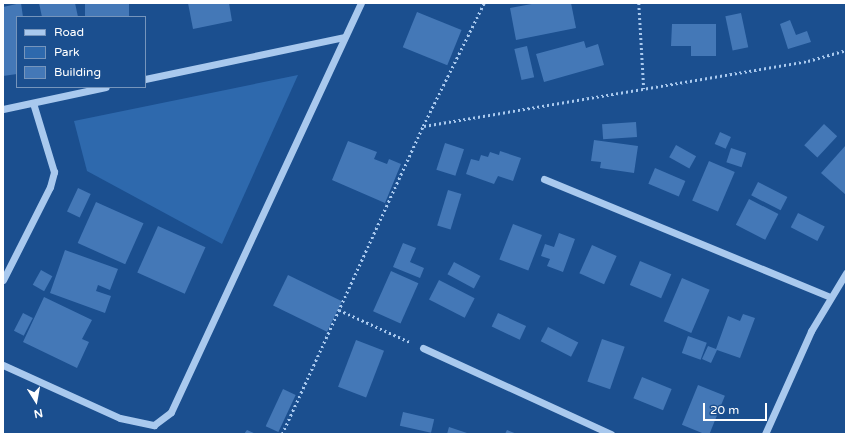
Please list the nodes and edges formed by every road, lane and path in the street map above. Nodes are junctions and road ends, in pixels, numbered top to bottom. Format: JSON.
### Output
{"nodes":[{"id":1,"x":361,"y":3,"type":"edge"},
{"id":2,"x":484,"y":3,"type":"edge"},
{"id":3,"x":639,"y":3,"type":"edge"},
{"id":4,"x":344,"y":36,"type":"junction"},
{"id":5,"x":846,"y":50,"type":"edge"},
{"id":6,"x":146,"y":79,"type":"edge"},
{"id":7,"x":101,"y":88,"type":"edge"},
{"id":8,"x":644,"y":89,"type":"junction"},
{"id":9,"x":33,"y":103,"type":"junction"},
{"id":10,"x":3,"y":109,"type":"edge"},
{"id":11,"x":424,"y":126,"type":"junction"},
{"id":12,"x":544,"y":179,"type":"dead end"},
{"id":13,"x":846,"y":273,"type":"edge"},
{"id":14,"x":3,"y":280,"type":"edge"},
{"id":15,"x":831,"y":297,"type":"junction"},
{"id":16,"x":339,"y":310,"type":"junction"},
{"id":17,"x":423,"y":348,"type":"joint"},
{"id":18,"x":3,"y":365,"type":"edge"},
{"id":19,"x":282,"y":434,"type":"edge"},
{"id":20,"x":611,"y":434,"type":"edge"},
{"id":21,"x":765,"y":434,"type":"edge"}],
"edges":[{"from":1,"to":4,"type":"street"},
{"from":2,"to":11,"type":"path"},
{"from":3,"to":8,"type":"path"},
{"from":4,"to":6,"type":"street"},
{"from":4,"to":18,"type":"street"},
{"from":5,"to":8,"type":"path"},
{"from":7,"to":9,"type":"street"},
{"from":8,"to":11,"type":"path"},
{"from":9,"to":10,"type":"street"},
{"from":9,"to":14,"type":"street"},
{"from":11,"to":16,"type":"path"},
{"from":12,"to":15,"type":"street"},
{"from":13,"to":15,"type":"street"},
{"from":15,"to":21,"type":"street"},
{"from":16,"to":17,"type":"path"},
{"from":16,"to":19,"type":"path"},
{"from":17,"to":20,"type":"street"}]}
